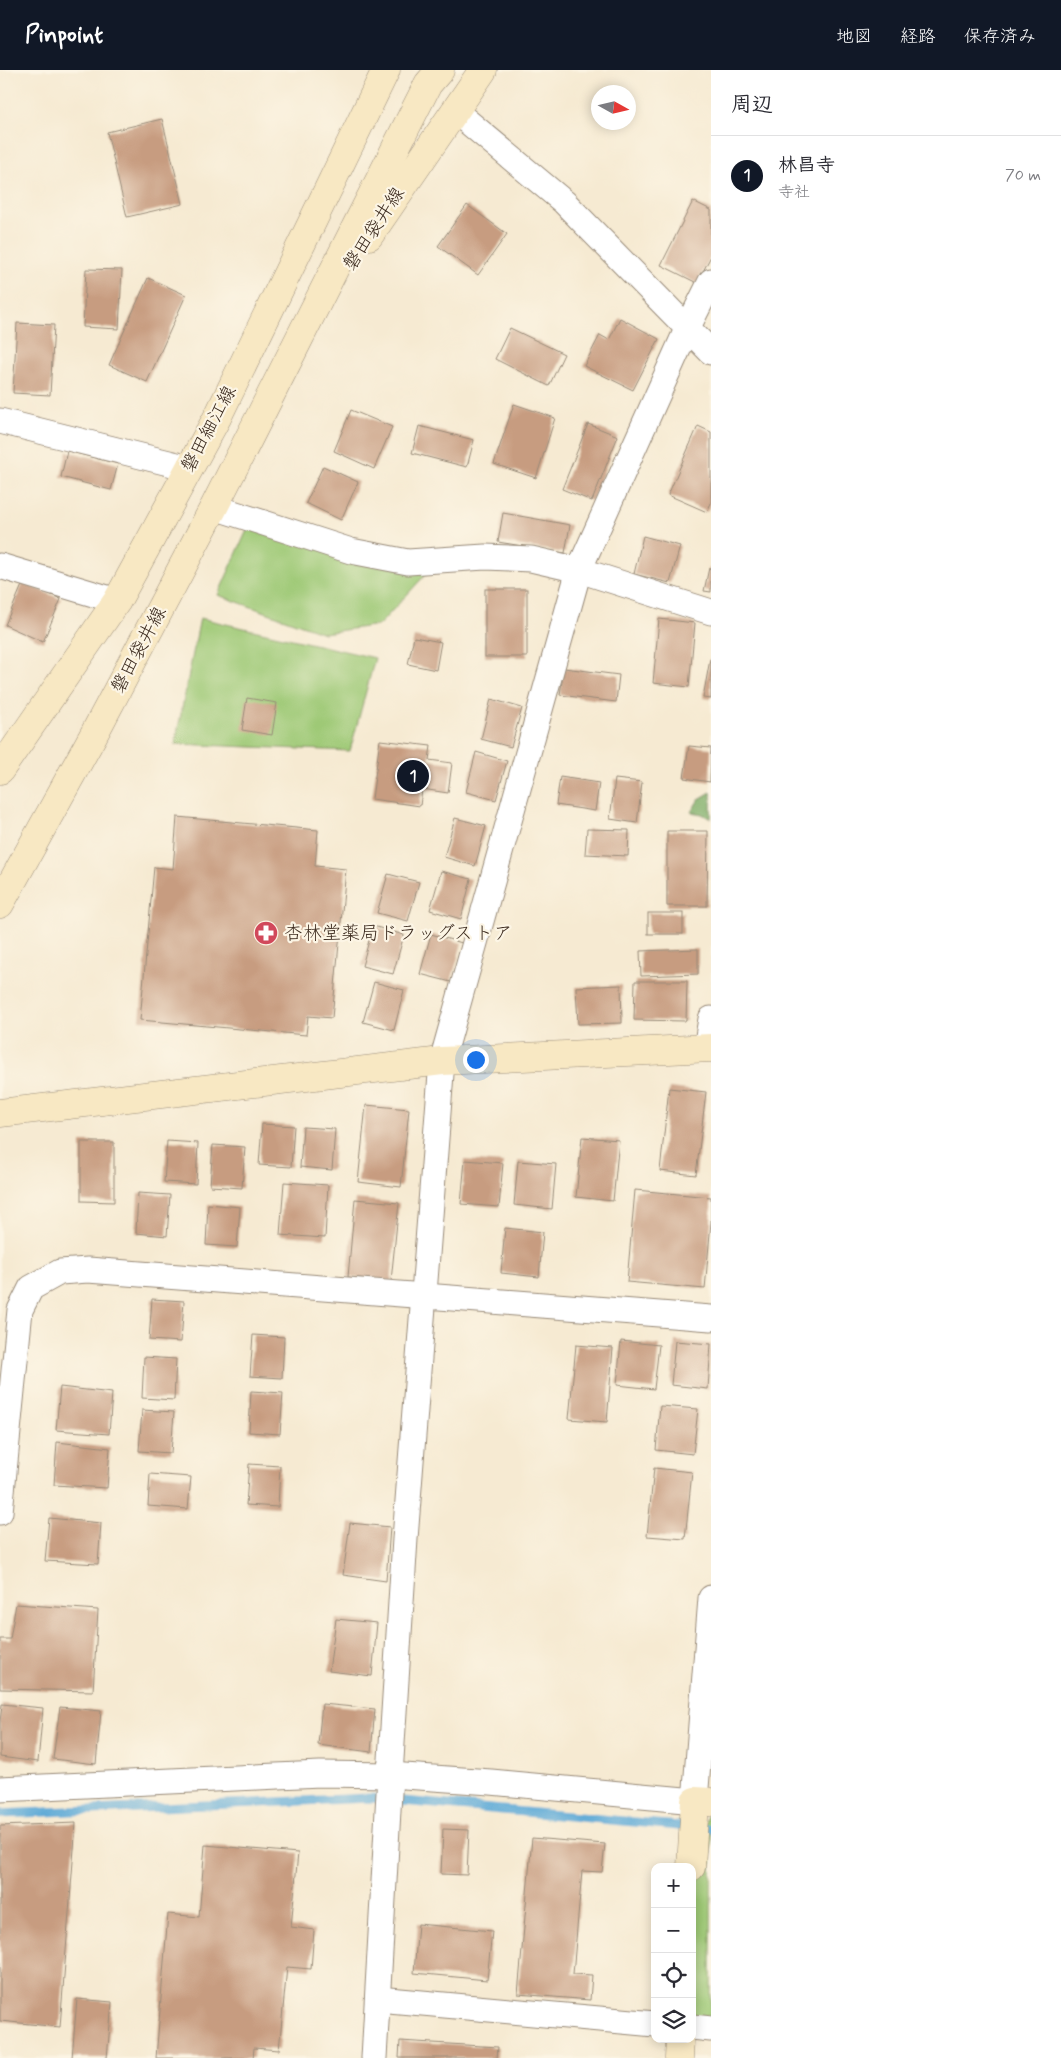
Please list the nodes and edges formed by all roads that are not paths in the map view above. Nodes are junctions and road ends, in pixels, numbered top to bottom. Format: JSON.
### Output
{"nodes":[{"id":1,"x":386,"y":70,"type":"edge"},
{"id":2,"x":440,"y":70,"type":"edge"},
{"id":3,"x":483,"y":70,"type":"edge"},
{"id":4,"x":455,"y":110,"type":"junction"},
{"id":5,"x":711,"y":281,"type":"edge"},
{"id":6,"x":688,"y":327,"type":"junction"},
{"id":7,"x":711,"y":352,"type":"edge"},
{"id":8,"x":272,"y":393,"type":"junction"},
{"id":9,"x":0,"y":420,"type":"edge"},
{"id":10,"x":189,"y":468,"type":"junction"},
{"id":11,"x":214,"y":506,"type":"junction"},
{"id":12,"x":0,"y":566,"type":"edge"},
{"id":13,"x":579,"y":570,"type":"junction"},
{"id":14,"x":116,"y":601,"type":"junction"},
{"id":15,"x":711,"y":612,"type":"edge"},
{"id":16,"x":0,"y":770,"type":"edge"},
{"id":17,"x":0,"y":904,"type":"edge"},
{"id":18,"x":711,"y":1019,"type":"edge"},
{"id":19,"x":708,"y":1048,"type":"edge"},
{"id":20,"x":442,"y":1061,"type":"junction"},
{"id":21,"x":0,"y":1113,"type":"edge"},
{"id":22,"x":424,"y":1295,"type":"junction"},
{"id":23,"x":711,"y":1318,"type":"edge"},
{"id":24,"x":0,"y":1512,"type":"edge"},
{"id":25,"x":711,"y":1598,"type":"edge"},
{"id":26,"x":390,"y":1775,"type":"junction"},
{"id":27,"x":0,"y":1789,"type":"edge"},
{"id":28,"x":703,"y":1801,"type":"edge"},
{"id":29,"x":692,"y":1863,"type":"edge"},
{"id":30,"x":378,"y":1999,"type":"junction"},
{"id":31,"x":651,"y":2024,"type":"edge"},
{"id":32,"x":696,"y":2028,"type":"edge"},
{"id":33,"x":711,"y":2029,"type":"edge"},
{"id":34,"x":680,"y":2043,"type":"edge"},
{"id":35,"x":374,"y":2058,"type":"edge"},
{"id":36,"x":679,"y":2058,"type":"edge"}],
"edges":[{"from":1,"to":10,"type":"main road","name":"磐田細江線"},
{"from":2,"to":8,"type":"main road","name":"磐田袋井線"},
{"from":3,"to":4,"type":"main road","name":"磐田袋井線"},
{"from":4,"to":6,"type":"street"},
{"from":4,"to":8,"type":"main road","name":"磐田袋井線"},
{"from":5,"to":6,"type":"street"},
{"from":6,"to":7,"type":"street"},
{"from":6,"to":13,"type":"street"},
{"from":8,"to":11,"type":"main road","name":"磐田袋井線"},
{"from":9,"to":10,"type":"street"},
{"from":10,"to":14,"type":"main road","name":"磐田細江線"},
{"from":11,"to":13,"type":"street"},
{"from":11,"to":17,"type":"main road","name":"磐田袋井線"},
{"from":12,"to":14,"type":"street"},
{"from":13,"to":15,"type":"street"},
{"from":13,"to":20,"type":"street"},
{"from":14,"to":16,"type":"main road","name":"磐田細江線"},
{"from":18,"to":19,"type":"street"},
{"from":19,"to":20,"type":"main road"},
{"from":20,"to":21,"type":"main road"},
{"from":20,"to":22,"type":"street"},
{"from":22,"to":23,"type":"street"},
{"from":22,"to":24,"type":"street"},
{"from":22,"to":26,"type":"street"},
{"from":25,"to":28,"type":"street"},
{"from":26,"to":27,"type":"street"},
{"from":26,"to":28,"type":"street"},
{"from":26,"to":30,"type":"street"},
{"from":28,"to":29,"type":"main road"},
{"from":30,"to":31,"type":"street"},
{"from":30,"to":35,"type":"street"},
{"from":32,"to":33,"type":"street"},
{"from":34,"to":36,"type":"main road"}]}
